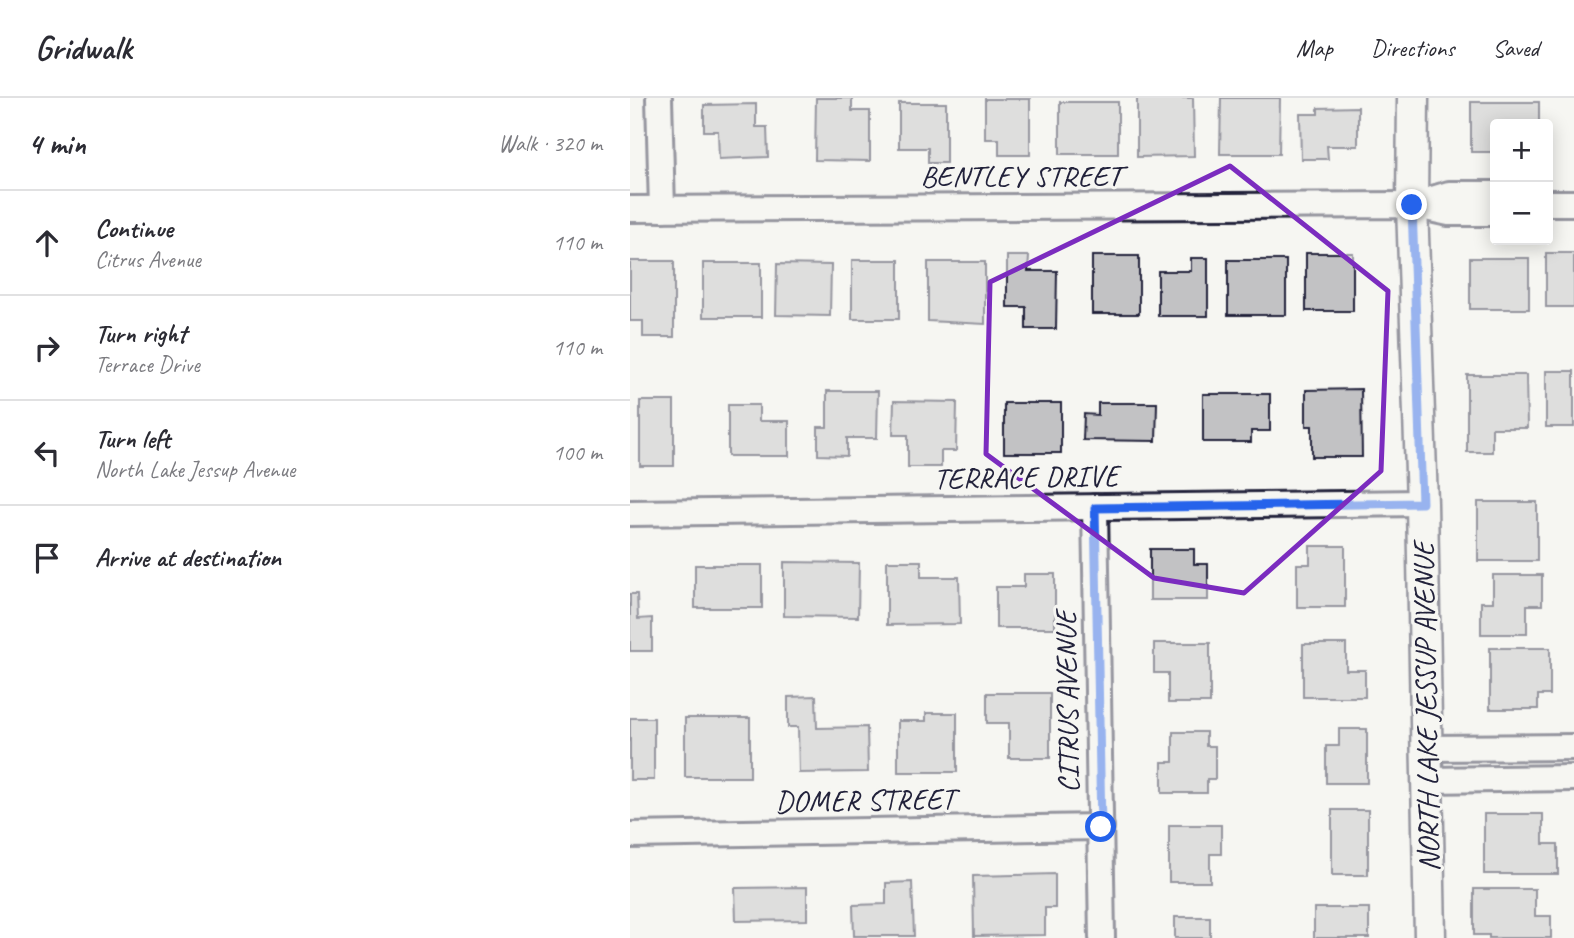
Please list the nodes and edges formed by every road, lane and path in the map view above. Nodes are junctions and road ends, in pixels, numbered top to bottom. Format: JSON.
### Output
{"nodes":[{"id":1,"x":659,"y":98,"type":"edge"},
{"id":2,"x":1413,"y":98,"type":"edge"},
{"id":3,"x":1490,"y":194,"type":"edge"},
{"id":4,"x":1553,"y":203,"type":"edge"},
{"id":5,"x":1574,"y":203,"type":"edge"},
{"id":6,"x":1412,"y":205,"type":"junction"},
{"id":7,"x":630,"y":209,"type":"edge"},
{"id":8,"x":662,"y":209,"type":"junction"},
{"id":9,"x":1490,"y":213,"type":"edge"},
{"id":10,"x":1422,"y":503,"type":"junction"},
{"id":11,"x":1095,"y":508,"type":"junction"},
{"id":12,"x":630,"y":513,"type":"edge"},
{"id":13,"x":1574,"y":747,"type":"edge"},
{"id":14,"x":1427,"y":748,"type":"junction"},
{"id":15,"x":1524,"y":748,"type":"junction"},
{"id":16,"x":1574,"y":778,"type":"edge"},
{"id":17,"x":1525,"y":779,"type":"junction"},
{"id":18,"x":1428,"y":780,"type":"junction"},
{"id":19,"x":1101,"y":827,"type":"junction"},
{"id":20,"x":630,"y":835,"type":"edge"},
{"id":21,"x":1102,"y":938,"type":"edge"},
{"id":22,"x":1430,"y":938,"type":"edge"}],
"edges":[{"from":1,"to":8,"type":"street"},
{"from":2,"to":6,"type":"street","name":"NORTH LAKE JESSUP AVENUE"},
{"from":3,"to":6,"type":"street"},
{"from":4,"to":5,"type":"street"},
{"from":6,"to":8,"type":"street","name":"BENTLEY STREET"},
{"from":6,"to":9,"type":"street"},
{"from":6,"to":10,"type":"street","name":"NORTH LAKE JESSUP AVENUE"},
{"from":7,"to":8,"type":"street","name":"BENTLEY STREET"},
{"from":10,"to":11,"type":"street","name":"TERRACE DRIVE"},
{"from":10,"to":14,"type":"street","name":"NORTH LAKE JESSUP AVENUE"},
{"from":11,"to":12,"type":"street","name":"TERRACE DRIVE"},
{"from":11,"to":19,"type":"street","name":"CITRUS AVENUE"},
{"from":13,"to":15,"type":"street"},
{"from":14,"to":15,"type":"street"},
{"from":14,"to":18,"type":"street","name":"NORTH LAKE JESSUP AVENUE"},
{"from":15,"to":17,"type":"street"},
{"from":16,"to":17,"type":"street"},
{"from":17,"to":18,"type":"street"},
{"from":18,"to":22,"type":"street","name":"NORTH LAKE JESSUP AVENUE"},
{"from":19,"to":20,"type":"street","name":"DOMER STREET"},
{"from":19,"to":21,"type":"street","name":"CITRUS AVENUE"}]}
